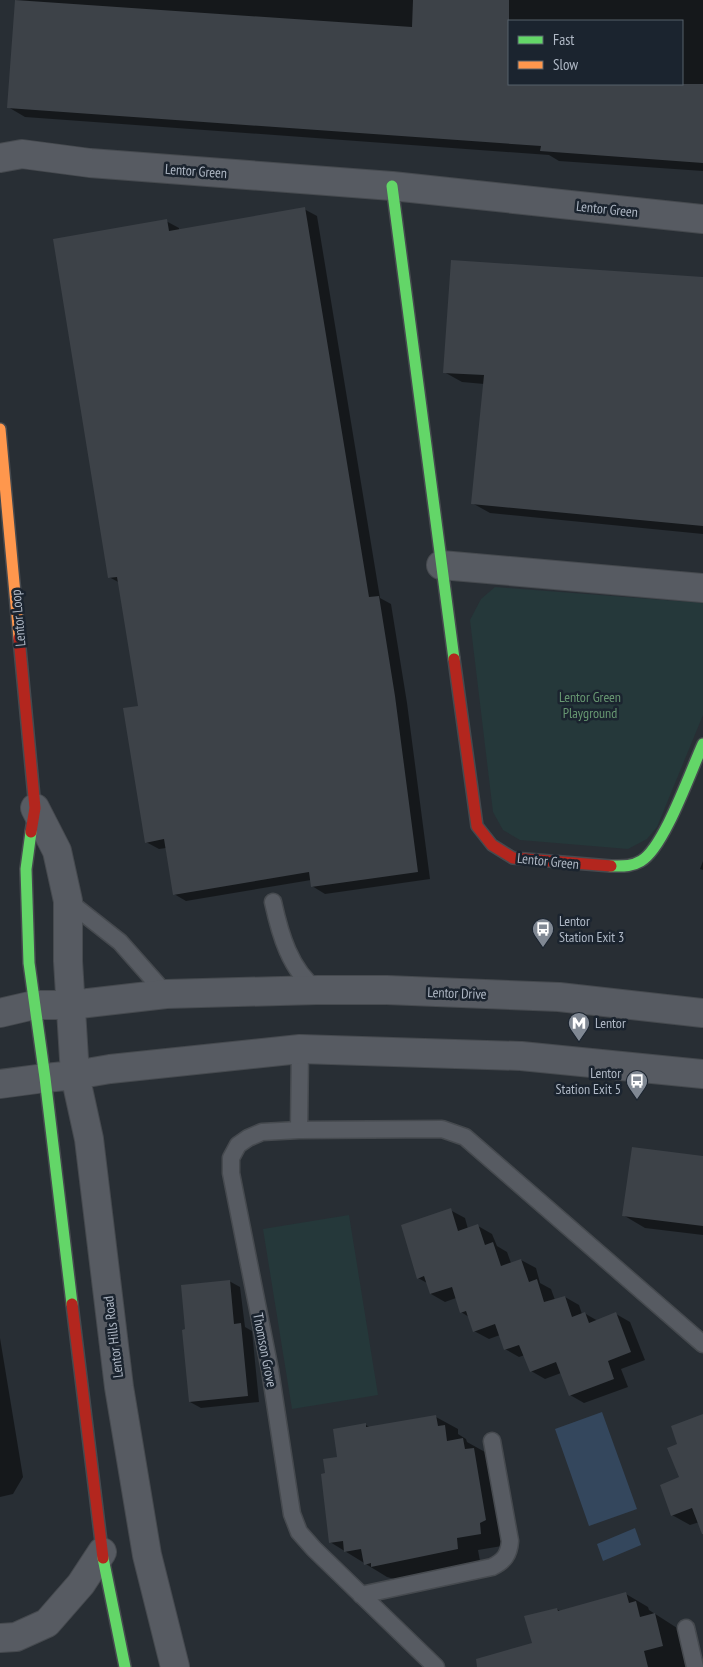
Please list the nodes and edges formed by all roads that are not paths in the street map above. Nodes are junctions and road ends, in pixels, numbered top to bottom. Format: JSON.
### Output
{"nodes":[{"id":1,"x":0,"y":158,"type":"edge"},
{"id":2,"x":392,"y":186,"type":"junction"},
{"id":3,"x":703,"y":219,"type":"edge"},
{"id":4,"x":0,"y":428,"type":"edge"},
{"id":5,"x":441,"y":565,"type":"junction"},
{"id":6,"x":703,"y":588,"type":"edge"},
{"id":7,"x":703,"y":744,"type":"edge"},
{"id":8,"x":35,"y":808,"type":"junction"},
{"id":9,"x":68,"y":901,"type":"junction"},
{"id":10,"x":273,"y":902,"type":"dead end"},
{"id":11,"x":317,"y":990,"type":"junction"},
{"id":12,"x":166,"y":994,"type":"junction"},
{"id":13,"x":34,"y":1005,"type":"junction"},
{"id":14,"x":71,"y":1005,"type":"junction"},
{"id":15,"x":0,"y":1013,"type":"edge"},
{"id":16,"x":703,"y":1014,"type":"edge"},
{"id":17,"x":300,"y":1049,"type":"junction"},
{"id":18,"x":703,"y":1074,"type":"edge"},
{"id":19,"x":75,"y":1075,"type":"junction"},
{"id":20,"x":44,"y":1078,"type":"junction"},
{"id":21,"x":0,"y":1084,"type":"edge"},
{"id":22,"x":299,"y":1130,"type":"junction"},
{"id":23,"x":703,"y":1344,"type":"edge"},
{"id":24,"x":492,"y":1441,"type":"dead end"},
{"id":25,"x":102,"y":1552,"type":"junction"},
{"id":26,"x":361,"y":1595,"type":"junction"},
{"id":27,"x":686,"y":1628,"type":"dead end"},
{"id":28,"x":0,"y":1638,"type":"edge"},
{"id":29,"x":125,"y":1667,"type":"edge"},
{"id":30,"x":174,"y":1667,"type":"edge"},
{"id":31,"x":436,"y":1667,"type":"edge"},
{"id":32,"x":695,"y":1667,"type":"edge"}],
"edges":[{"from":1,"to":2,"type":"street","name":"Lentor Green"},
{"from":2,"to":3,"type":"street","name":"Lentor Green"},
{"from":2,"to":5,"type":"street","name":"Lentor Green"},
{"from":4,"to":8,"type":"street","name":"Lentor Loop"},
{"from":5,"to":6,"type":"street"},
{"from":5,"to":7,"type":"street","name":"Lentor Green"},
{"from":8,"to":9,"type":"street","name":"Lentor Loop"},
{"from":8,"to":13,"type":"street","name":"Lentor Loop"},
{"from":9,"to":12,"type":"lane"},
{"from":9,"to":14,"type":"street","name":"Lentor Loop"},
{"from":10,"to":11,"type":"lane"},
{"from":11,"to":12,"type":"street","name":"Lentor Drive"},
{"from":11,"to":16,"type":"street","name":"Lentor Drive"},
{"from":12,"to":14,"type":"street"},
{"from":13,"to":14,"type":"street"},
{"from":13,"to":15,"type":"street"},
{"from":13,"to":20,"type":"street"},
{"from":14,"to":19,"type":"street","name":"Lentor Hills Road"},
{"from":17,"to":18,"type":"street"},
{"from":17,"to":19,"type":"street"},
{"from":17,"to":22,"type":"lane"},
{"from":19,"to":20,"type":"street"},
{"from":19,"to":30,"type":"street","name":"Lentor Hills Road"},
{"from":20,"to":21,"type":"street"},
{"from":20,"to":25,"type":"street"},
{"from":22,"to":23,"type":"lane","name":"Thomson Grove"},
{"from":22,"to":26,"type":"lane","name":"Thomson Grove"},
{"from":24,"to":26,"type":"lane"},
{"from":25,"to":28,"type":"street"},
{"from":25,"to":29,"type":"street"},
{"from":26,"to":31,"type":"lane","name":"Thomson Grove"},
{"from":27,"to":32,"type":"lane"}]}
